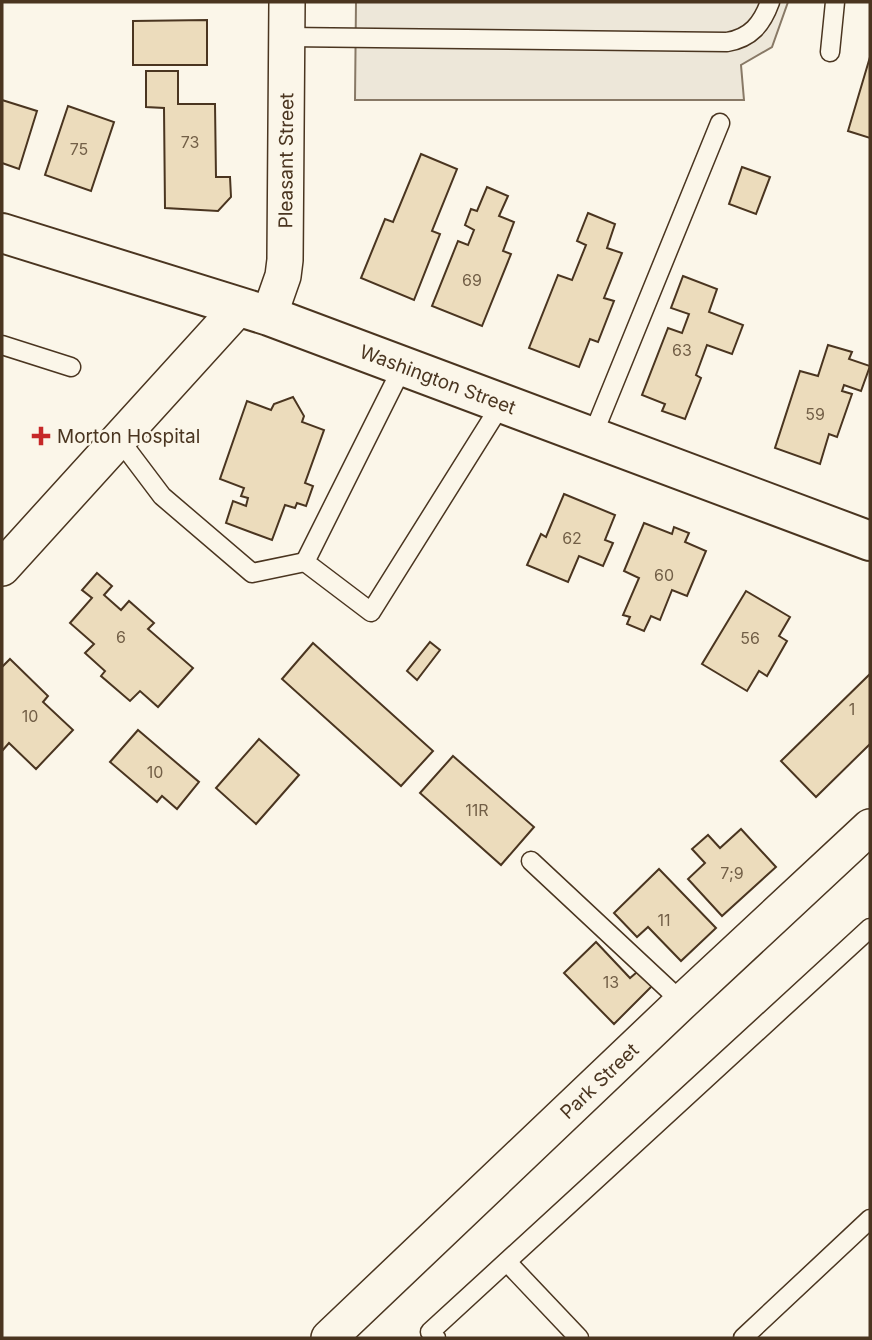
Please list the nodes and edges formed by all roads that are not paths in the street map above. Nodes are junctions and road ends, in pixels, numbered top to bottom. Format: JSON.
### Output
{"nodes":[{"id":1,"x":287,"y":2,"type":"edge"},
{"id":2,"x":770,"y":2,"type":"edge"},
{"id":3,"x":835,"y":2,"type":"edge"},
{"id":4,"x":287,"y":37,"type":"junction"},
{"id":5,"x":830,"y":52,"type":"dead end"},
{"id":6,"x":720,"y":122,"type":"dead end"},
{"id":7,"x":2,"y":233,"type":"edge"},
{"id":8,"x":255,"y":311,"type":"junction"},
{"id":9,"x":2,"y":345,"type":"edge"},
{"id":10,"x":402,"y":366,"type":"junction"},
{"id":11,"x":71,"y":367,"type":"dead end"},
{"id":12,"x":502,"y":403,"type":"junction"},
{"id":13,"x":592,"y":436,"type":"junction"},
{"id":14,"x":119,"y":439,"type":"junction"},
{"id":15,"x":870,"y":541,"type":"edge"},
{"id":16,"x":305,"y":562,"type":"junction"},
{"id":17,"x":2,"y":568,"type":"edge"},
{"id":18,"x":870,"y":827,"type":"edge"},
{"id":19,"x":531,"y":861,"type":"dead end"},
{"id":20,"x":870,"y":928,"type":"edge"},
{"id":21,"x":682,"y":1002,"type":"junction"},
{"id":22,"x":870,"y":1219,"type":"edge"},
{"id":23,"x":507,"y":1262,"type":"junction"},
{"id":24,"x":329,"y":1338,"type":"edge"},
{"id":25,"x":436,"y":1338,"type":"edge"},
{"id":26,"x":579,"y":1338,"type":"edge"},
{"id":27,"x":743,"y":1338,"type":"edge"}],
"edges":[{"from":1,"to":4,"type":"street","name":"Pleasant Street"},
{"from":2,"to":4,"type":"lane"},
{"from":3,"to":5,"type":"lane"},
{"from":4,"to":8,"type":"street","name":"Pleasant Street"},
{"from":6,"to":13,"type":"lane"},
{"from":7,"to":8,"type":"main road","name":"Washington Street"},
{"from":8,"to":10,"type":"main road","name":"Washington Street"},
{"from":8,"to":14,"type":"street"},
{"from":9,"to":11,"type":"lane"},
{"from":10,"to":12,"type":"main road","name":"Washington Street"},
{"from":10,"to":16,"type":"lane"},
{"from":12,"to":13,"type":"main road","name":"Washington Street"},
{"from":12,"to":16,"type":"lane"},
{"from":13,"to":15,"type":"main road","name":"Washington Street"},
{"from":14,"to":16,"type":"lane"},
{"from":14,"to":17,"type":"street"},
{"from":18,"to":21,"type":"street","name":"Park Street"},
{"from":19,"to":21,"type":"lane"},
{"from":20,"to":23,"type":"lane"},
{"from":21,"to":24,"type":"street","name":"Park Street"},
{"from":22,"to":27,"type":"lane"},
{"from":23,"to":25,"type":"lane"},
{"from":23,"to":26,"type":"lane"}]}
